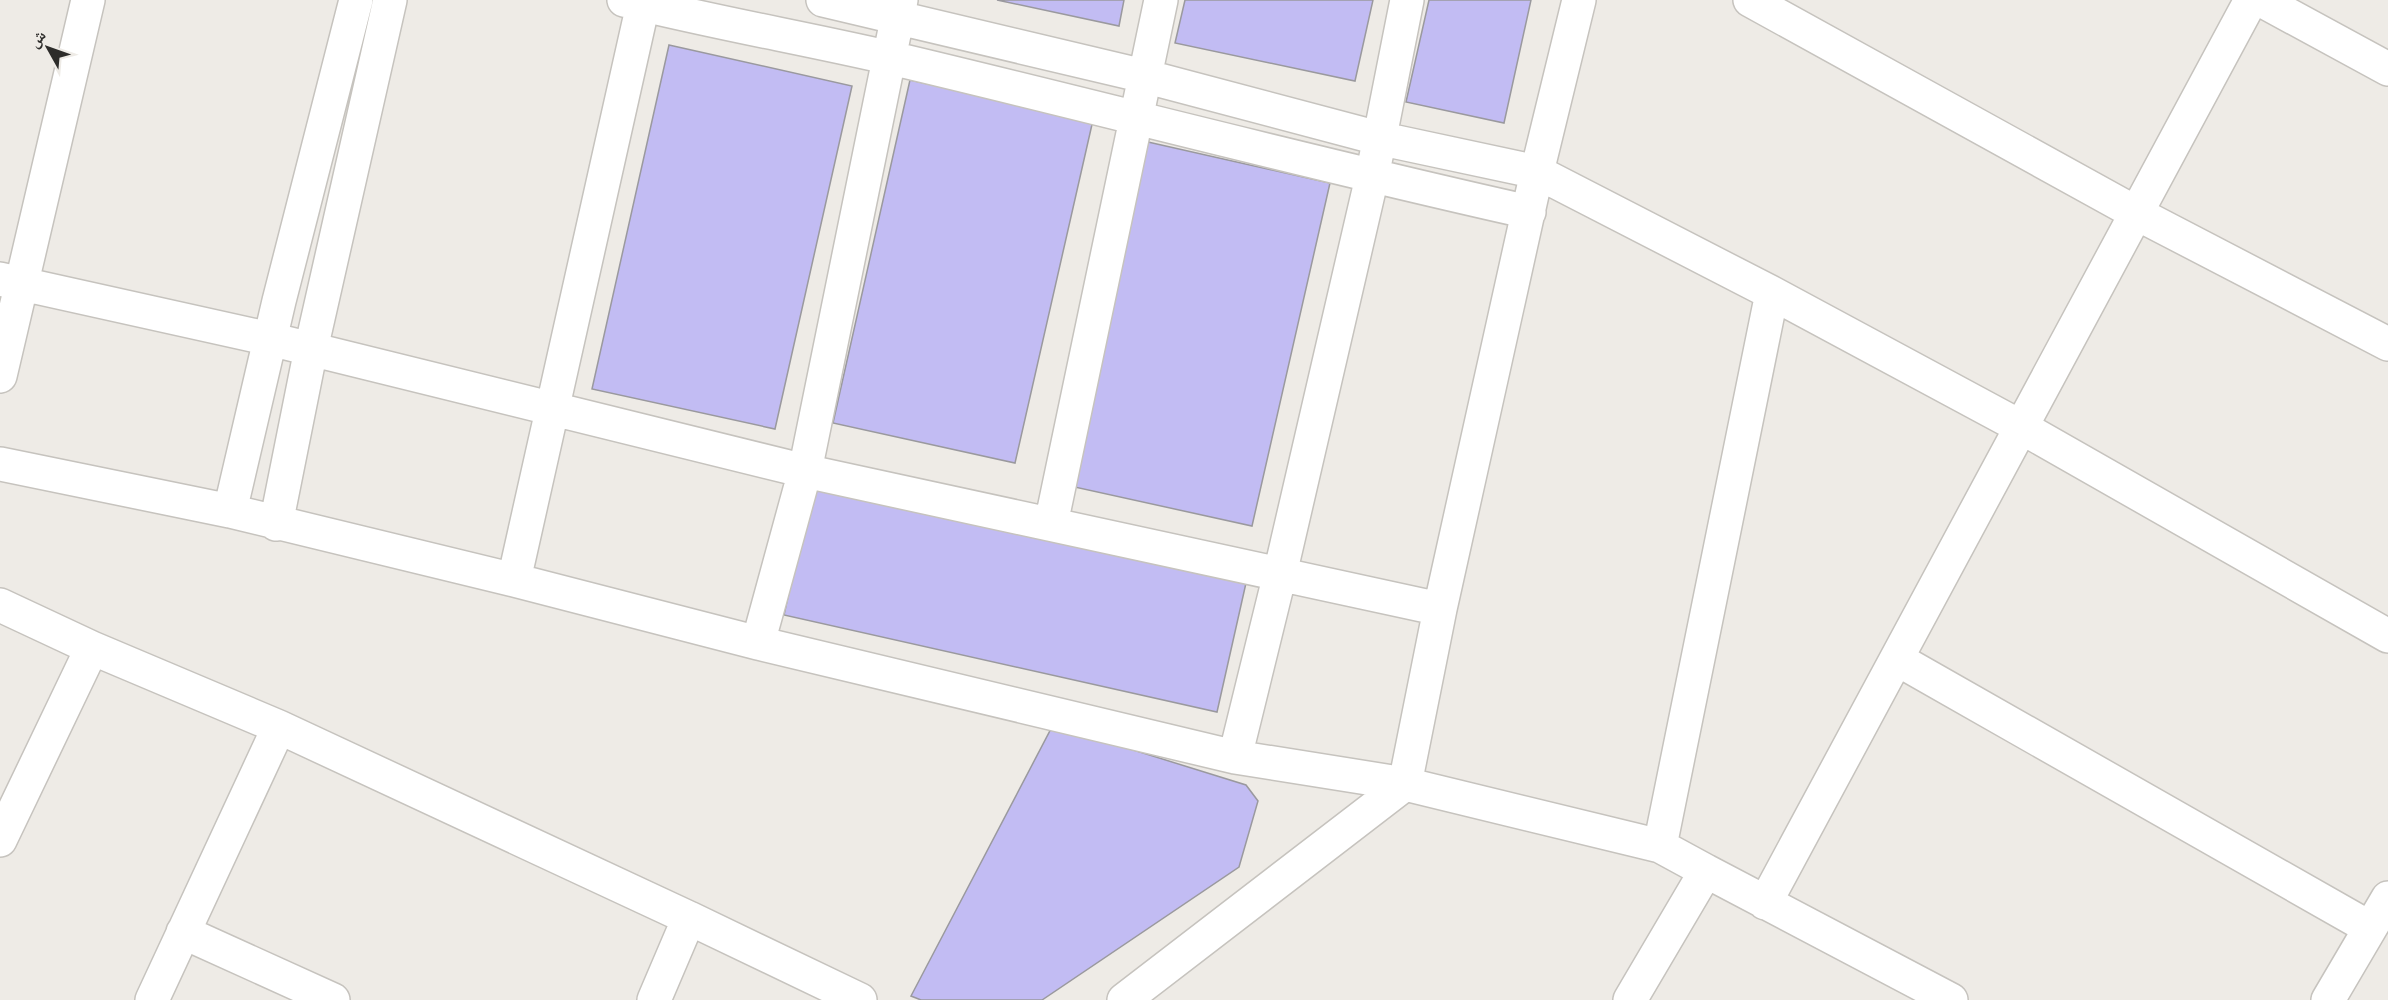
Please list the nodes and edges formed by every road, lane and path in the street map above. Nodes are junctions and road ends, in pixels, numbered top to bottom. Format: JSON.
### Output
{"nodes":[{"id":1,"x":88,"y":0,"type":"edge"},
{"id":2,"x":356,"y":0,"type":"edge"},
{"id":3,"x":390,"y":0,"type":"edge"},
{"id":4,"x":823,"y":0,"type":"edge"},
{"id":5,"x":1161,"y":0,"type":"edge"},
{"id":6,"x":1407,"y":0,"type":"edge"},
{"id":7,"x":1579,"y":0,"type":"edge"},
{"id":8,"x":1750,"y":0,"type":"edge"},
{"id":9,"x":2251,"y":0,"type":"edge"},
{"id":10,"x":2261,"y":0,"type":"edge"},
{"id":11,"x":637,"y":2,"type":"edge"},
{"id":12,"x":899,"y":8,"type":"edge"},
{"id":13,"x":889,"y":58,"type":"junction"},
{"id":14,"x":2388,"y":69,"type":"edge"},
{"id":15,"x":1144,"y":76,"type":"junction"},
{"id":16,"x":1135,"y":116,"type":"junction"},
{"id":17,"x":1378,"y":138,"type":"junction"},
{"id":18,"x":1537,"y":172,"type":"junction"},
{"id":19,"x":1372,"y":177,"type":"junction"},
{"id":20,"x":1529,"y":212,"type":"junction"},
{"id":21,"x":2136,"y":213,"type":"junction"},
{"id":22,"x":11,"y":281,"type":"edge"},
{"id":23,"x":1772,"y":293,"type":"junction"},
{"id":24,"x":270,"y":339,"type":"junction"},
{"id":25,"x":2388,"y":344,"type":"edge"},
{"id":26,"x":311,"y":349,"type":"junction"},
{"id":27,"x":0,"y":376,"type":"edge"},
{"id":28,"x":554,"y":410,"type":"junction"},
{"id":29,"x":2021,"y":427,"type":"junction"},
{"id":30,"x":0,"y":464,"type":"edge"},
{"id":31,"x":805,"y":471,"type":"junction"},
{"id":32,"x":230,"y":511,"type":"junction"},
{"id":33,"x":276,"y":524,"type":"junction"},
{"id":34,"x":1050,"y":524,"type":"junction"},
{"id":35,"x":1280,"y":574,"type":"junction"},
{"id":36,"x":514,"y":580,"type":"junction"},
{"id":37,"x":0,"y":605,"type":"edge"},
{"id":38,"x":1440,"y":609,"type":"junction"},
{"id":39,"x":2388,"y":636,"type":"edge"},
{"id":40,"x":758,"y":643,"type":"junction"},
{"id":41,"x":92,"y":648,"type":"junction"},
{"id":42,"x":1897,"y":659,"type":"junction"},
{"id":43,"x":279,"y":727,"type":"junction"},
{"id":44,"x":1235,"y":757,"type":"junction"},
{"id":45,"x":1405,"y":784,"type":"junction"},
{"id":46,"x":0,"y":840,"type":"edge"},
{"id":47,"x":1660,"y":846,"type":"junction"},
{"id":48,"x":1706,"y":871,"type":"junction"},
{"id":49,"x":2388,"y":898,"type":"edge"},
{"id":50,"x":1765,"y":903,"type":"junction"},
{"id":51,"x":689,"y":918,"type":"junction"},
{"id":52,"x":2370,"y":928,"type":"junction"},
{"id":53,"x":183,"y":932,"type":"junction"},
{"id":54,"x":152,"y":1000,"type":"edge"},
{"id":55,"x":333,"y":1000,"type":"edge"},
{"id":56,"x":654,"y":1000,"type":"edge"},
{"id":57,"x":860,"y":1000,"type":"edge"},
{"id":58,"x":1124,"y":1000,"type":"edge"},
{"id":59,"x":1630,"y":1000,"type":"edge"},
{"id":60,"x":1951,"y":1000,"type":"edge"},
{"id":61,"x":2328,"y":1000,"type":"edge"}],
"edges":[{"from":1,"to":22,"type":"street"},
{"from":2,"to":24,"type":"street"},
{"from":3,"to":26,"type":"street"},
{"from":4,"to":12,"type":"street"},
{"from":5,"to":15,"type":"street"},
{"from":6,"to":17,"type":"street"},
{"from":7,"to":18,"type":"street"},
{"from":8,"to":21,"type":"street"},
{"from":9,"to":21,"type":"street"},
{"from":10,"to":14,"type":"street"},
{"from":11,"to":13,"type":"street"},
{"from":11,"to":28,"type":"street"},
{"from":12,"to":13,"type":"street"},
{"from":12,"to":15,"type":"street"},
{"from":13,"to":16,"type":"street"},
{"from":13,"to":31,"type":"street"},
{"from":15,"to":16,"type":"street"},
{"from":15,"to":17,"type":"street"},
{"from":16,"to":19,"type":"street"},
{"from":16,"to":34,"type":"street"},
{"from":17,"to":18,"type":"street"},
{"from":17,"to":19,"type":"street"},
{"from":18,"to":20,"type":"street"},
{"from":18,"to":23,"type":"street"},
{"from":19,"to":20,"type":"street"},
{"from":19,"to":35,"type":"street"},
{"from":20,"to":38,"type":"street"},
{"from":21,"to":25,"type":"street"},
{"from":21,"to":29,"type":"street"},
{"from":22,"to":24,"type":"street"},
{"from":22,"to":27,"type":"street"},
{"from":23,"to":29,"type":"street"},
{"from":23,"to":47,"type":"street"},
{"from":24,"to":26,"type":"street"},
{"from":24,"to":32,"type":"street"},
{"from":26,"to":28,"type":"street"},
{"from":26,"to":33,"type":"street"},
{"from":28,"to":31,"type":"street"},
{"from":28,"to":36,"type":"street"},
{"from":29,"to":39,"type":"street"},
{"from":29,"to":42,"type":"street"},
{"from":30,"to":32,"type":"street"},
{"from":31,"to":34,"type":"street"},
{"from":31,"to":40,"type":"street"},
{"from":32,"to":33,"type":"street"},
{"from":33,"to":36,"type":"street"},
{"from":34,"to":35,"type":"street"},
{"from":35,"to":38,"type":"street"},
{"from":35,"to":44,"type":"street"},
{"from":36,"to":40,"type":"street"},
{"from":37,"to":41,"type":"street"},
{"from":38,"to":45,"type":"street"},
{"from":40,"to":44,"type":"street"},
{"from":41,"to":43,"type":"street"},
{"from":41,"to":46,"type":"street"},
{"from":42,"to":50,"type":"street"},
{"from":42,"to":52,"type":"street"},
{"from":43,"to":51,"type":"street"},
{"from":43,"to":53,"type":"street"},
{"from":44,"to":45,"type":"street"},
{"from":45,"to":47,"type":"street"},
{"from":45,"to":58,"type":"street"},
{"from":47,"to":48,"type":"street"},
{"from":48,"to":50,"type":"street"},
{"from":48,"to":59,"type":"street"},
{"from":49,"to":52,"type":"street"},
{"from":50,"to":60,"type":"street"},
{"from":51,"to":56,"type":"street"},
{"from":51,"to":57,"type":"street"},
{"from":52,"to":61,"type":"street"},
{"from":53,"to":54,"type":"street"},
{"from":53,"to":55,"type":"street"}]}
